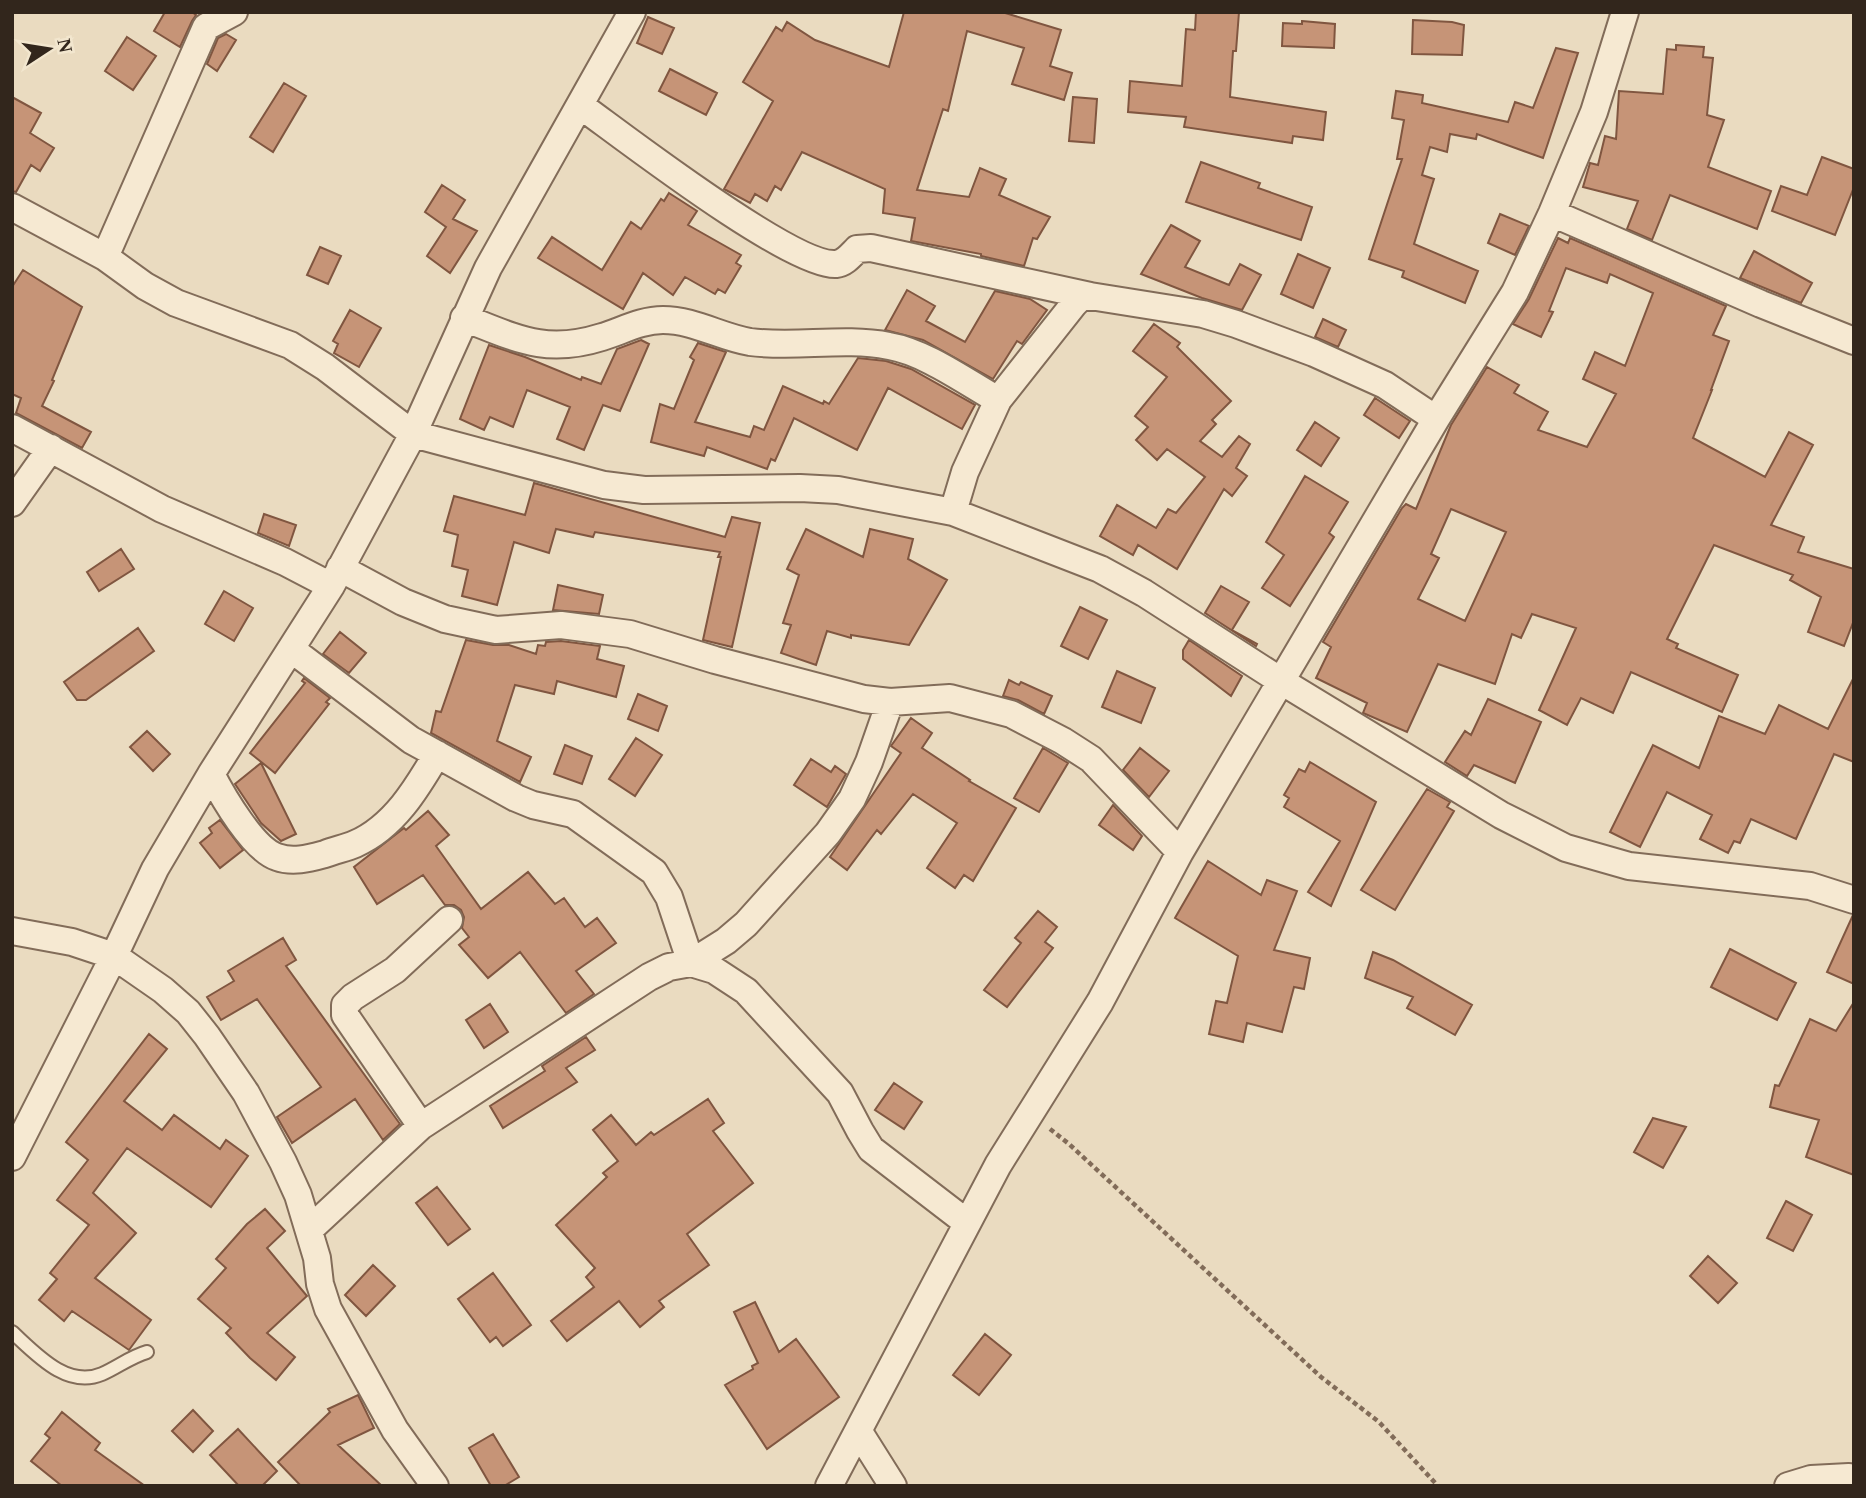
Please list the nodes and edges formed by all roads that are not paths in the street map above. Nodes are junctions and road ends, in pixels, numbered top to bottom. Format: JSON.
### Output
{"nodes":[{"id":1,"x":234,"y":12,"type":"edge"},
{"id":2,"x":632,"y":12,"type":"edge"},
{"id":3,"x":1625,"y":12,"type":"edge"},
{"id":4,"x":581,"y":106,"type":"junction"},
{"id":5,"x":12,"y":207,"type":"edge"},
{"id":6,"x":1552,"y":213,"type":"junction"},
{"id":7,"x":105,"y":257,"type":"junction"},
{"id":8,"x":1090,"y":296,"type":"junction"},
{"id":9,"x":464,"y":318,"type":"junction"},
{"id":10,"x":1854,"y":341,"type":"edge"},
{"id":11,"x":998,"y":400,"type":"junction"},
{"id":12,"x":1436,"y":419,"type":"junction"},
{"id":13,"x":12,"y":428,"type":"edge"},
{"id":14,"x":413,"y":434,"type":"junction"},
{"id":15,"x":51,"y":448,"type":"junction"},
{"id":16,"x":12,"y":502,"type":"edge"},
{"id":17,"x":953,"y":512,"type":"junction"},
{"id":18,"x":335,"y":577,"type":"junction"},
{"id":19,"x":290,"y":649,"type":"junction"},
{"id":20,"x":1281,"y":681,"type":"junction"},
{"id":21,"x":890,"y":702,"type":"junction"},
{"id":22,"x":437,"y":754,"type":"junction"},
{"id":23,"x":211,"y":774,"type":"junction"},
{"id":24,"x":1180,"y":852,"type":"junction"},
{"id":25,"x":1854,"y":900,"type":"edge"},
{"id":26,"x":449,"y":920,"type":"dead end"},
{"id":27,"x":12,"y":931,"type":"edge"},
{"id":28,"x":114,"y":956,"type":"junction"},
{"id":29,"x":691,"y":963,"type":"junction"},
{"id":30,"x":421,"y":1126,"type":"junction"},
{"id":31,"x":12,"y":1157,"type":"edge"},
{"id":32,"x":966,"y":1222,"type":"junction"},
{"id":33,"x":309,"y":1230,"type":"junction"},
{"id":34,"x":12,"y":1332,"type":"edge"},
{"id":35,"x":147,"y":1352,"type":"dead end"},
{"id":36,"x":859,"y":1432,"type":"junction"},
{"id":37,"x":1849,"y":1478,"type":"edge"},
{"id":38,"x":435,"y":1486,"type":"edge"},
{"id":39,"x":829,"y":1486,"type":"edge"},
{"id":40,"x":893,"y":1486,"type":"edge"},
{"id":41,"x":1788,"y":1486,"type":"edge"}],
"edges":[{"from":1,"to":7,"type":"street"},
{"from":2,"to":4,"type":"street"},
{"from":3,"to":6,"type":"street"},
{"from":4,"to":8,"type":"street"},
{"from":4,"to":9,"type":"street"},
{"from":5,"to":7,"type":"street"},
{"from":6,"to":10,"type":"street"},
{"from":6,"to":12,"type":"street"},
{"from":7,"to":14,"type":"street"},
{"from":8,"to":11,"type":"street"},
{"from":8,"to":12,"type":"street"},
{"from":9,"to":11,"type":"street"},
{"from":9,"to":14,"type":"street"},
{"from":11,"to":17,"type":"street"},
{"from":12,"to":20,"type":"street"},
{"from":13,"to":15,"type":"street"},
{"from":14,"to":17,"type":"street"},
{"from":14,"to":18,"type":"street"},
{"from":15,"to":16,"type":"street"},
{"from":15,"to":18,"type":"street"},
{"from":17,"to":20,"type":"street"},
{"from":18,"to":19,"type":"street"},
{"from":18,"to":21,"type":"street"},
{"from":19,"to":22,"type":"street"},
{"from":19,"to":23,"type":"street"},
{"from":20,"to":24,"type":"street"},
{"from":20,"to":25,"type":"street"},
{"from":21,"to":24,"type":"street"},
{"from":21,"to":29,"type":"street"},
{"from":22,"to":23,"type":"street"},
{"from":22,"to":29,"type":"street"},
{"from":23,"to":28,"type":"street"},
{"from":24,"to":32,"type":"street"},
{"from":26,"to":30,"type":"street"},
{"from":27,"to":28,"type":"street"},
{"from":28,"to":31,"type":"street"},
{"from":28,"to":33,"type":"street"},
{"from":29,"to":30,"type":"street"},
{"from":29,"to":32,"type":"street"},
{"from":30,"to":33,"type":"street"},
{"from":32,"to":36,"type":"street"},
{"from":33,"to":38,"type":"street"},
{"from":34,"to":35,"type":"lane"},
{"from":36,"to":39,"type":"street"},
{"from":36,"to":40,"type":"street"},
{"from":37,"to":41,"type":"street"}]}
